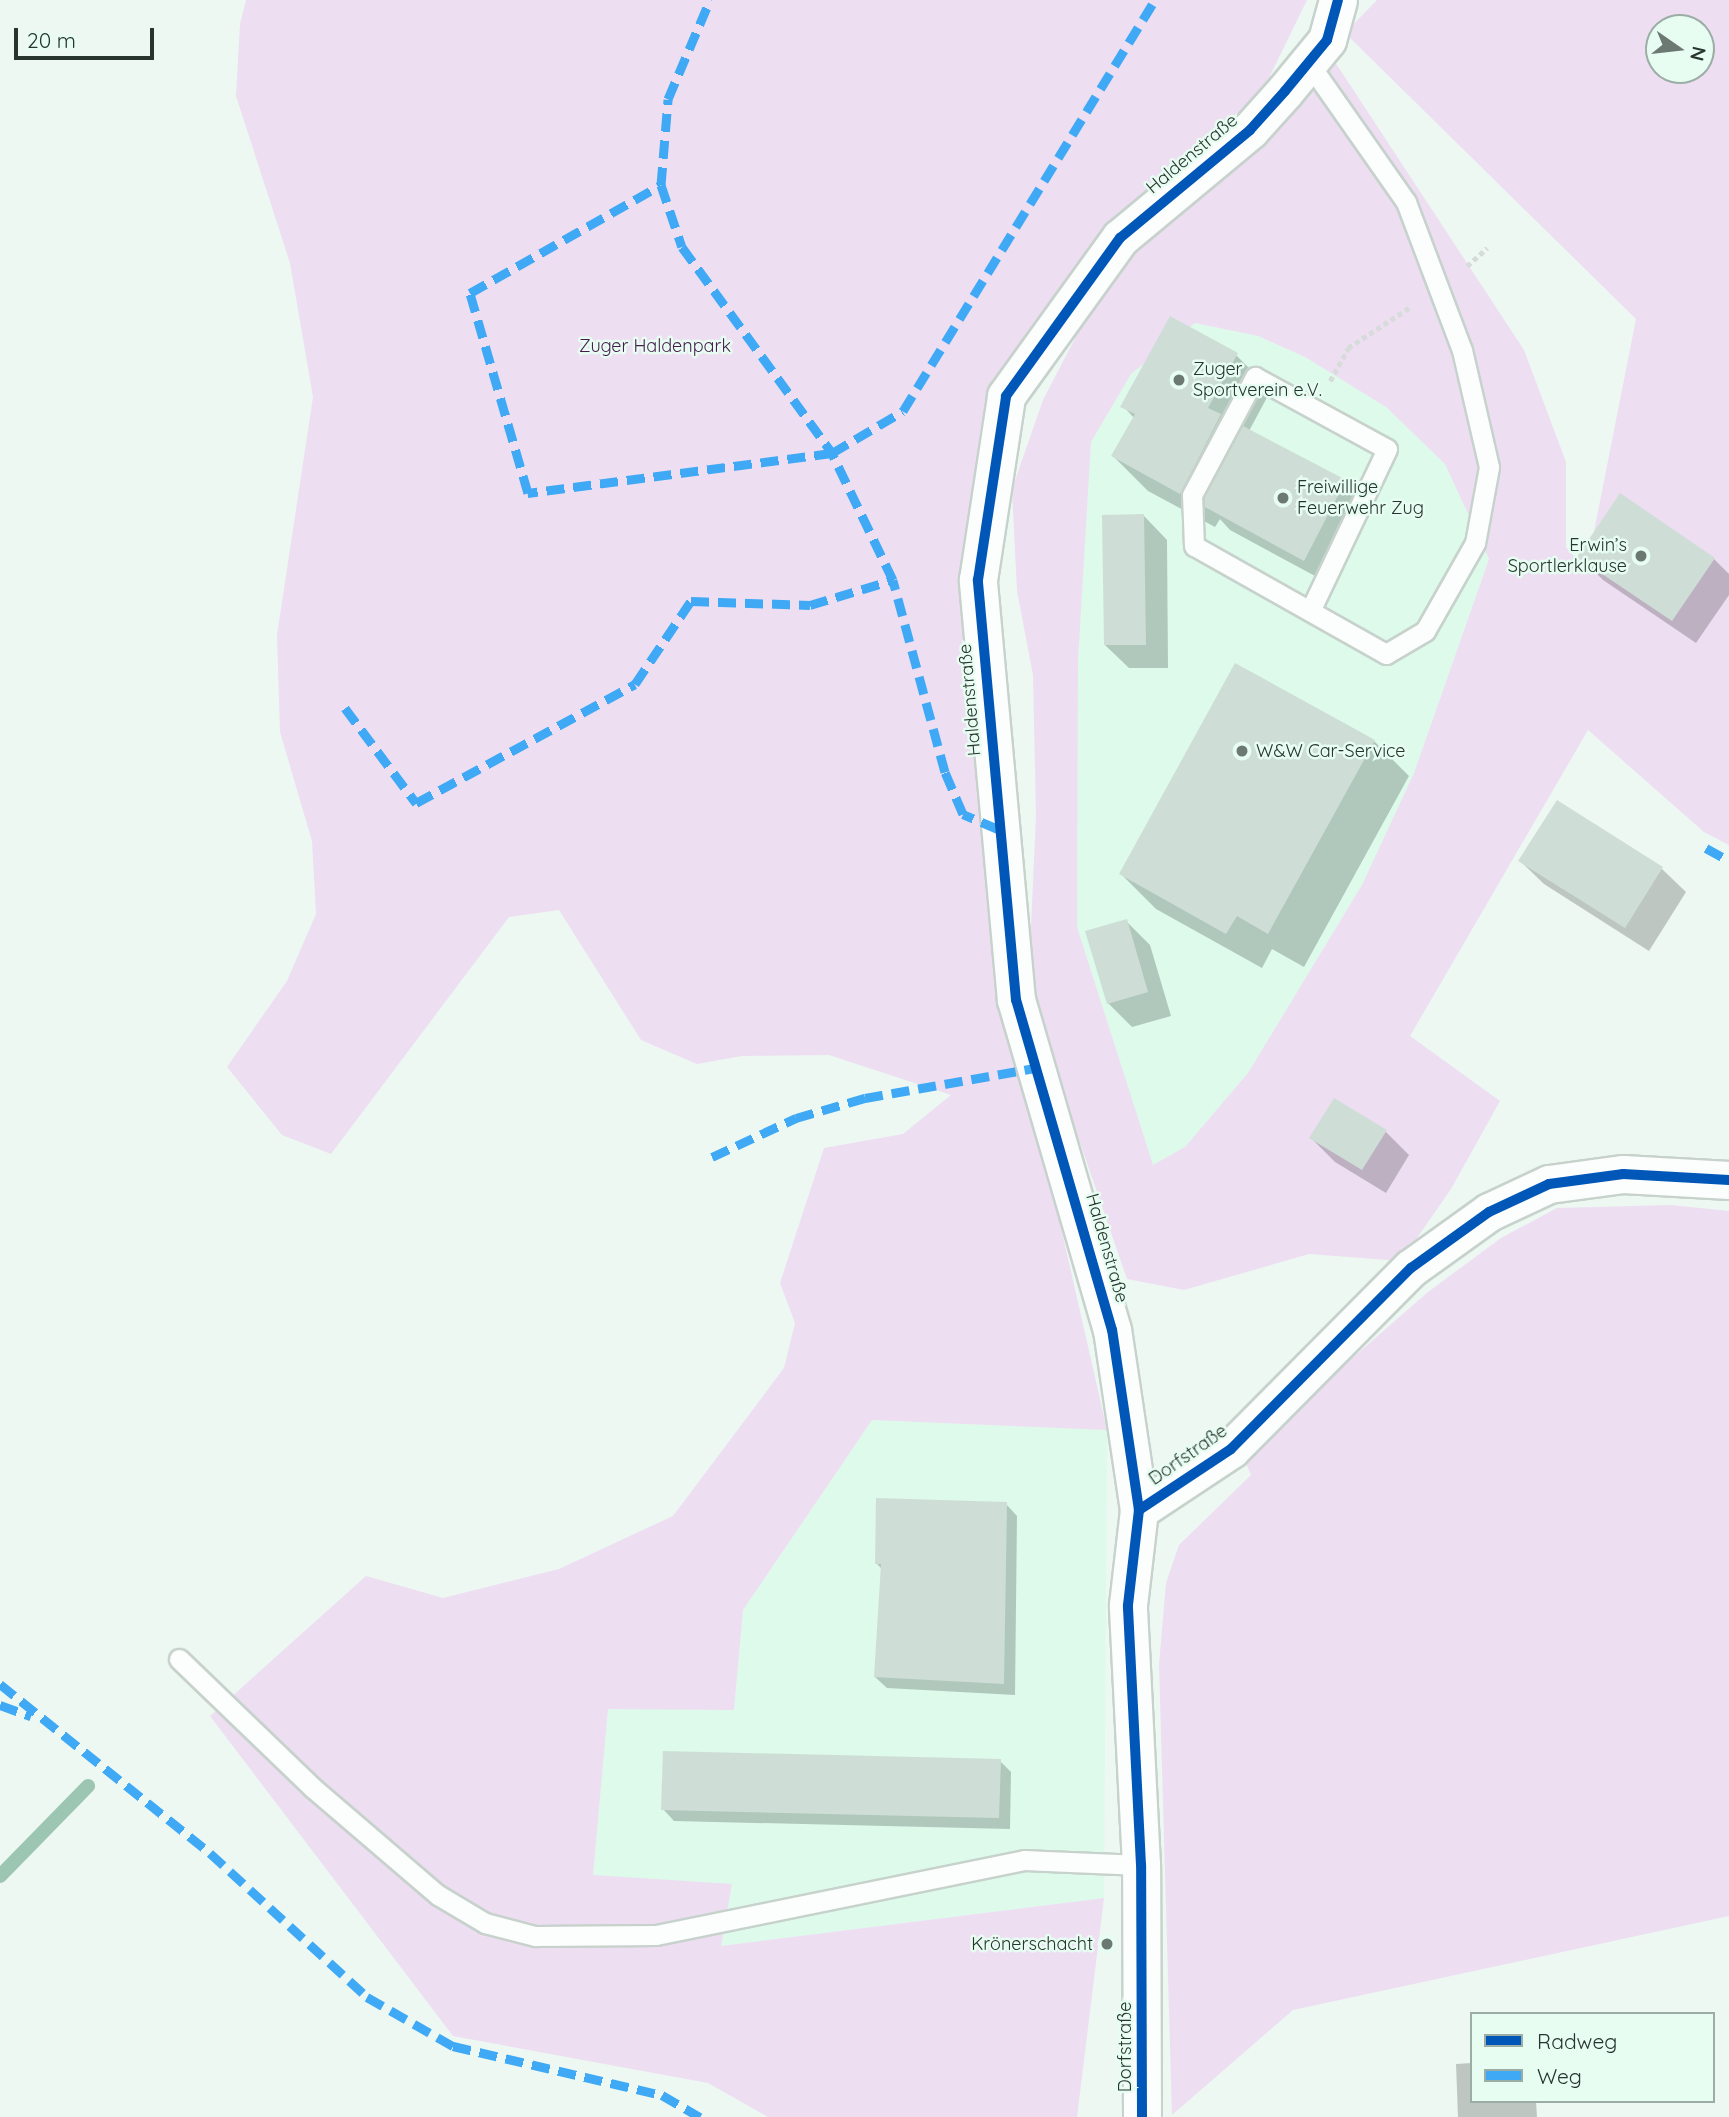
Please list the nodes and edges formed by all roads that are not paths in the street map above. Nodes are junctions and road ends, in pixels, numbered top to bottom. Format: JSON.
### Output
{"nodes":[{"id":1,"x":1338,"y":0,"type":"edge"},
{"id":2,"x":1308,"y":62,"type":"junction"},
{"id":3,"x":1310,"y":611,"type":"junction"},
{"id":4,"x":1729,"y":1180,"type":"edge"},
{"id":5,"x":1139,"y":1510,"type":"junction"},
{"id":6,"x":179,"y":1659,"type":"dead end"},
{"id":7,"x":1141,"y":1865,"type":"junction"},
{"id":8,"x":1142,"y":2117,"type":"edge"}],
"edges":[{"from":1,"to":2,"type":"street","name":"Haldenstraße"},
{"from":2,"to":3,"type":"lane"},
{"from":2,"to":5,"type":"street","name":"Haldenstraße"},
{"from":3,"to":3,"type":"lane"},
{"from":4,"to":5,"type":"street","name":"Dorfstraße"},
{"from":5,"to":7,"type":"street","name":"Dorfstraße"},
{"from":6,"to":7,"type":"lane"},
{"from":7,"to":8,"type":"street","name":"Dorfstraße"}]}
